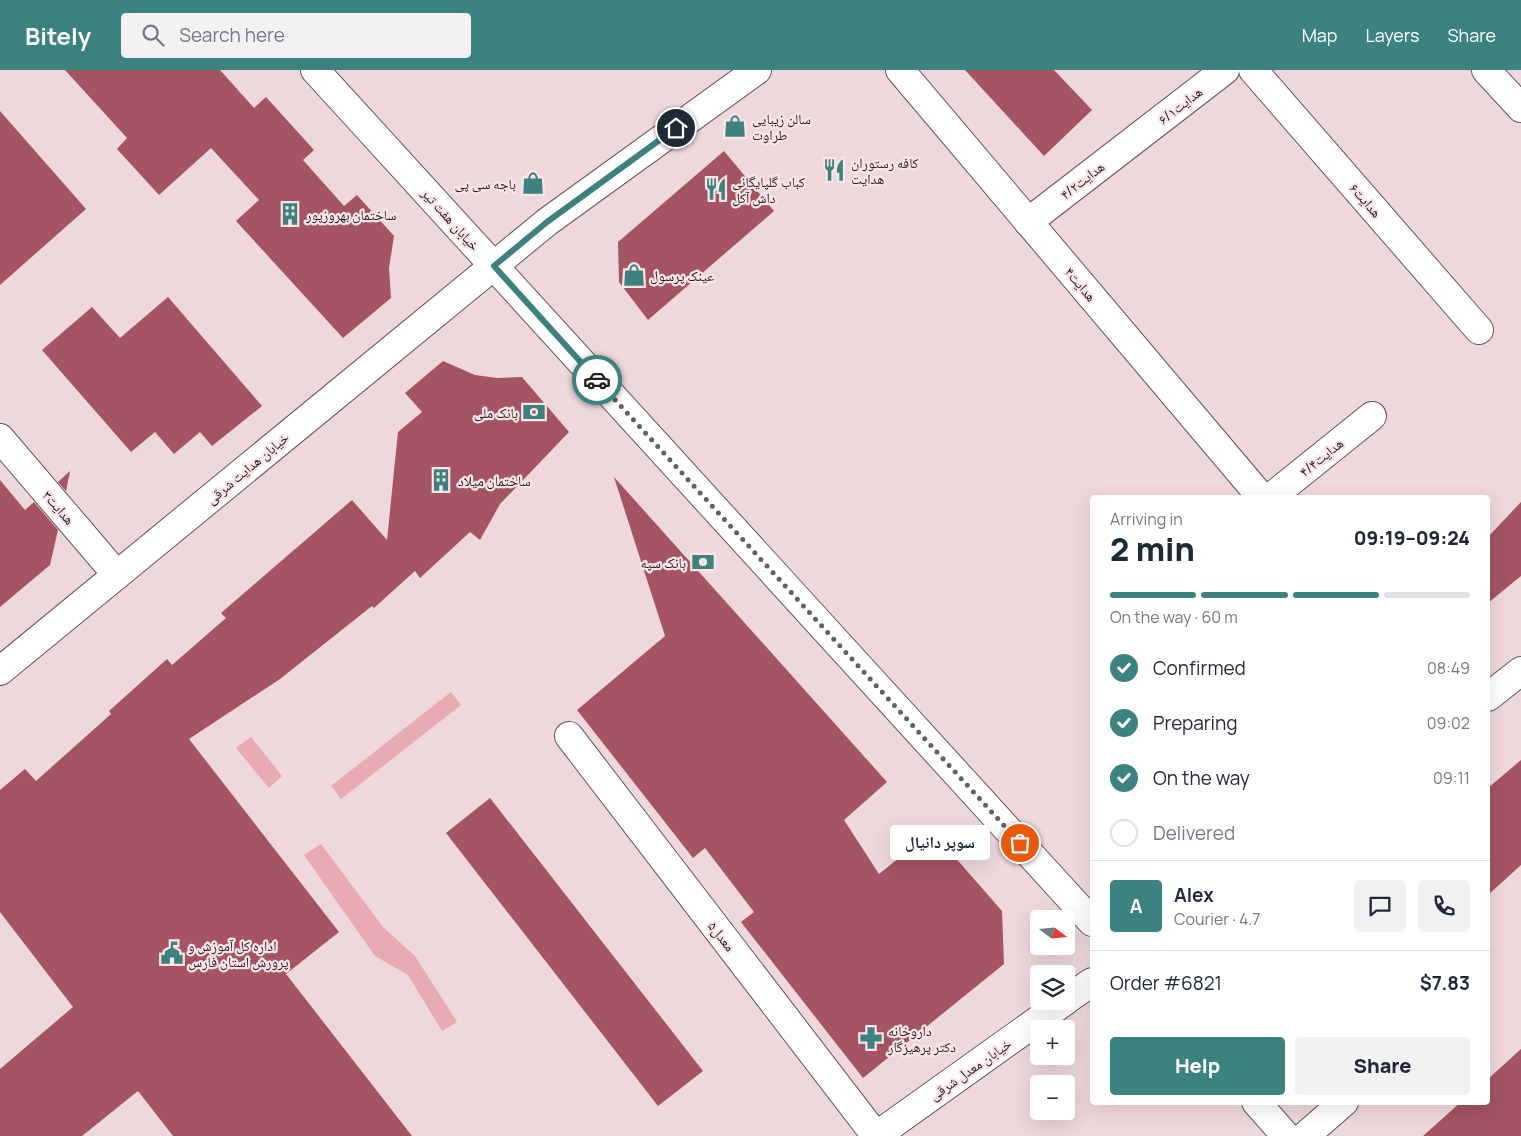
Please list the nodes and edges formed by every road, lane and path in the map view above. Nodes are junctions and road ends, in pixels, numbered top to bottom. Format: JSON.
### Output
{"nodes":[{"id":1,"x":315,"y":70,"type":"edge"},
{"id":2,"x":757,"y":70,"type":"edge"},
{"id":3,"x":900,"y":70,"type":"edge"},
{"id":4,"x":1225,"y":70,"type":"edge"},
{"id":5,"x":1253,"y":70,"type":"edge"},
{"id":6,"x":1486,"y":70,"type":"edge"},
{"id":7,"x":1521,"y":108,"type":"edge"},
{"id":8,"x":1136,"y":139,"type":"joint"},
{"id":9,"x":1028,"y":222,"type":"junction"},
{"id":10,"x":494,"y":266,"type":"junction"},
{"id":11,"x":1478,"y":330,"type":"dead end"},
{"id":12,"x":1372,"y":416,"type":"dead end"},
{"id":13,"x":0,"y":438,"type":"edge"},
{"id":14,"x":1259,"y":495,"type":"edge"},
{"id":15,"x":1274,"y":495,"type":"edge"},
{"id":16,"x":117,"y":575,"type":"junction"},
{"id":17,"x":1521,"y":670,"type":"edge"},
{"id":18,"x":0,"y":671,"type":"edge"},
{"id":19,"x":1490,"y":695,"type":"edge"},
{"id":20,"x":569,"y":736,"type":"dead end"},
{"id":21,"x":1090,"y":920,"type":"edge"},
{"id":22,"x":1090,"y":983,"type":"edge"},
{"id":23,"x":1075,"y":994,"type":"edge"},
{"id":24,"x":1053,"y":1010,"type":"edge"},
{"id":25,"x":1259,"y":1105,"type":"edge"},
{"id":26,"x":1341,"y":1105,"type":"edge"},
{"id":27,"x":876,"y":1136,"type":"edge"},
{"id":28,"x":1286,"y":1136,"type":"edge"},
{"id":29,"x":1305,"y":1136,"type":"edge"}],
"edges":[{"from":1,"to":10,"type":"street","name":"خیابان هفت تیر"},
{"from":2,"to":10,"type":"street","name":"خیابان هدایت شرقی"},
{"from":3,"to":9,"type":"street","name":"هدایت۴"},
{"from":4,"to":8,"type":"street","name":"هدایت۶/۱"},
{"from":5,"to":11,"type":"street","name":"هدایت۶"},
{"from":6,"to":7,"type":"street"},
{"from":8,"to":9,"type":"street","name":"هدایت۴/۲"},
{"from":9,"to":14,"type":"street","name":"هدایت۴"},
{"from":10,"to":16,"type":"street","name":"خیابان هدایت شرقی"},
{"from":10,"to":21,"type":"street","name":"خیابان هفت تیر"},
{"from":12,"to":15,"type":"street","name":"هدایت۴/۴"},
{"from":13,"to":16,"type":"street","name":"هدایت۳"},
{"from":16,"to":18,"type":"street","name":"خیابان هدایت شرقی"},
{"from":17,"to":19,"type":"street"},
{"from":20,"to":27,"type":"street","name":"معدل۵"},
{"from":22,"to":23,"type":"street","name":"خیابان معدل شرقی"},
{"from":24,"to":27,"type":"street","name":"خیابان معدل شرقی"},
{"from":25,"to":28,"type":"street"},
{"from":26,"to":29,"type":"street"}]}
